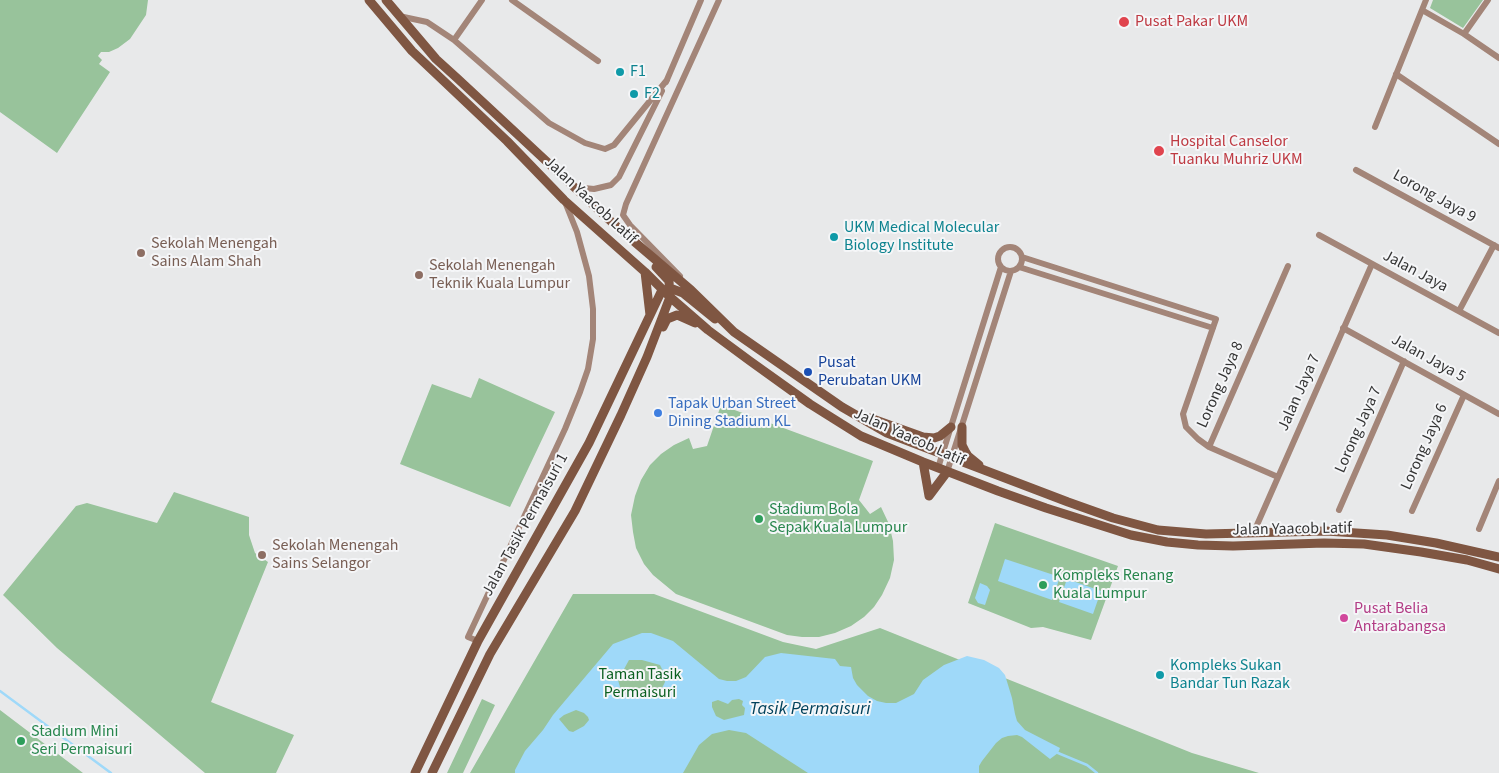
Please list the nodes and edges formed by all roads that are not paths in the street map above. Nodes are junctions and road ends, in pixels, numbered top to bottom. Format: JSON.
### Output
{"nodes":[{"id":1,"x":369,"y":0,"type":"edge"},
{"id":2,"x":386,"y":0,"type":"edge"},
{"id":3,"x":482,"y":0,"type":"edge"},
{"id":4,"x":512,"y":0,"type":"edge"},
{"id":5,"x":701,"y":0,"type":"edge"},
{"id":6,"x":720,"y":0,"type":"edge"},
{"id":7,"x":1426,"y":0,"type":"edge"},
{"id":8,"x":1488,"y":0,"type":"edge"},
{"id":9,"x":1422,"y":10,"type":"junction"},
{"id":10,"x":398,"y":16,"type":"junction"},
{"id":11,"x":1464,"y":34,"type":"junction"},
{"id":12,"x":454,"y":40,"type":"junction"},
{"id":13,"x":1499,"y":58,"type":"edge"},
{"id":14,"x":598,"y":61,"type":"dead end"},
{"id":15,"x":1396,"y":74,"type":"junction"},
{"id":16,"x":667,"y":80,"type":"junction"},
{"id":17,"x":1375,"y":128,"type":"dead end"},
{"id":18,"x":1499,"y":144,"type":"edge"},
{"id":19,"x":1356,"y":170,"type":"dead end"},
{"id":20,"x":573,"y":187,"type":"junction"},
{"id":21,"x":564,"y":200,"type":"junction"},
{"id":22,"x":616,"y":226,"type":"junction"},
{"id":23,"x":1318,"y":235,"type":"dead end"},
{"id":24,"x":1496,"y":246,"type":"edge"},
{"id":25,"x":1022,"y":257,"type":"junction"},
{"id":26,"x":1372,"y":264,"type":"junction"},
{"id":27,"x":1288,"y":266,"type":"dead end"},
{"id":28,"x":1001,"y":267,"type":"junction"},
{"id":29,"x":1019,"y":267,"type":"junction"},
{"id":30,"x":1011,"y":271,"type":"junction"},
{"id":31,"x":645,"y":272,"type":"junction"},
{"id":32,"x":691,"y":290,"type":"junction"},
{"id":33,"x":667,"y":292,"type":"junction"},
{"id":34,"x":1459,"y":311,"type":"junction"},
{"id":35,"x":650,"y":316,"type":"junction"},
{"id":36,"x":1213,"y":328,"type":"junction"},
{"id":37,"x":1343,"y":328,"type":"junction"},
{"id":38,"x":708,"y":330,"type":"junction"},
{"id":39,"x":734,"y":332,"type":"junction"},
{"id":40,"x":1499,"y":333,"type":"edge"},
{"id":41,"x":646,"y":357,"type":"junction"},
{"id":42,"x":1404,"y":361,"type":"junction"},
{"id":43,"x":1464,"y":395,"type":"junction"},
{"id":44,"x":842,"y":407,"type":"junction"},
{"id":45,"x":1499,"y":414,"type":"edge"},
{"id":46,"x":951,"y":427,"type":"junction"},
{"id":47,"x":962,"y":427,"type":"junction"},
{"id":48,"x":588,"y":442,"type":"junction"},
{"id":49,"x":1209,"y":447,"type":"junction"},
{"id":50,"x":605,"y":449,"type":"junction"},
{"id":51,"x":942,"y":455,"type":"junction"},
{"id":52,"x":952,"y":458,"type":"junction"},
{"id":53,"x":923,"y":462,"type":"junction"},
{"id":54,"x":943,"y":470,"type":"junction"},
{"id":55,"x":990,"y":472,"type":"junction"},
{"id":56,"x":1278,"y":477,"type":"junction"},
{"id":57,"x":1499,"y":481,"type":"edge"},
{"id":58,"x":1338,"y":510,"type":"dead end"},
{"id":59,"x":1412,"y":511,"type":"dead end"},
{"id":60,"x":1478,"y":529,"type":"dead end"},
{"id":61,"x":1253,"y":534,"type":"junction"},
{"id":62,"x":1499,"y":557,"type":"edge"},
{"id":63,"x":1499,"y":569,"type":"edge"},
{"id":64,"x":478,"y":642,"type":"junction"},
{"id":65,"x":427,"y":746,"type":"junction"},
{"id":66,"x":442,"y":754,"type":"junction"},
{"id":67,"x":415,"y":773,"type":"edge"},
{"id":68,"x":432,"y":773,"type":"edge"}],
"edges":[{"from":1,"to":21,"type":"main road","name":"Jalan Yaacob Latif"},
{"from":2,"to":10,"type":"main road","name":"Jalan Yaacob Latif"},
{"from":3,"to":12,"type":"street"},
{"from":4,"to":14,"type":"street"},
{"from":5,"to":16,"type":"street"},
{"from":6,"to":32,"type":"street"},
{"from":7,"to":9,"type":"street"},
{"from":8,"to":11,"type":"street"},
{"from":9,"to":11,"type":"street"},
{"from":9,"to":15,"type":"street"},
{"from":10,"to":12,"type":"street"},
{"from":10,"to":20,"type":"main road","name":"Jalan Yaacob Latif"},
{"from":11,"to":13,"type":"street"},
{"from":12,"to":16,"type":"street"},
{"from":15,"to":17,"type":"street"},
{"from":15,"to":18,"type":"street"},
{"from":16,"to":20,"type":"street"},
{"from":19,"to":24,"type":"street","name":"Lorong Jaya 9"},
{"from":20,"to":22,"type":"main road","name":"Jalan Yaacob Latif"},
{"from":21,"to":31,"type":"main road","name":"Jalan Yaacob Latif"},
{"from":21,"to":64,"type":"street"},
{"from":22,"to":32,"type":"main road","name":"Jalan Yaacob Latif"},
{"from":22,"to":33,"type":"main road"},
{"from":23,"to":26,"type":"street","name":"Jalan Jaya"},
{"from":24,"to":34,"type":"street"},
{"from":25,"to":28,"type":"street"},
{"from":25,"to":29,"type":"street"},
{"from":25,"to":36,"type":"street"},
{"from":26,"to":34,"type":"street","name":"Jalan Jaya"},
{"from":26,"to":37,"type":"street","name":"Jalan Jaya 7"},
{"from":27,"to":49,"type":"street","name":"Lorong Jaya 8"},
{"from":28,"to":30,"type":"street"},
{"from":28,"to":46,"type":"street"},
{"from":29,"to":30,"type":"street"},
{"from":29,"to":36,"type":"street"},
{"from":30,"to":47,"type":"street"},
{"from":31,"to":33,"type":"main road","name":"Jalan Yaacob Latif"},
{"from":31,"to":35,"type":"main road"},
{"from":32,"to":39,"type":"main road","name":"Jalan Yaacob Latif"},
{"from":33,"to":35,"type":"main road","name":"Jalan Tasik Permaisuri 1"},
{"from":33,"to":38,"type":"main road","name":"Jalan Yaacob Latif"},
{"from":33,"to":39,"type":"main road"},
{"from":33,"to":41,"type":"main road","name":"Jalan Tasik Permaisuri 1"},
{"from":34,"to":40,"type":"street","name":"Jalan Jaya"},
{"from":35,"to":48,"type":"main road","name":"Jalan Tasik Permaisuri 1"},
{"from":36,"to":49,"type":"street"},
{"from":37,"to":42,"type":"street","name":"Jalan Jaya 5"},
{"from":37,"to":56,"type":"street","name":"Jalan Jaya 7"},
{"from":38,"to":41,"type":"main road"},
{"from":38,"to":53,"type":"main road","name":"Jalan Yaacob Latif"},
{"from":39,"to":44,"type":"main road","name":"Jalan Yaacob Latif"},
{"from":41,"to":50,"type":"main road","name":"Jalan Tasik Permaisuri 1"},
{"from":42,"to":43,"type":"street","name":"Jalan Jaya 5"},
{"from":42,"to":58,"type":"street","name":"Lorong Jaya 7"},
{"from":43,"to":45,"type":"street","name":"Jalan Jaya 5"},
{"from":43,"to":59,"type":"street","name":"Lorong Jaya 6"},
{"from":44,"to":46,"type":"main road"},
{"from":44,"to":51,"type":"main road","name":"Jalan Yaacob Latif"},
{"from":46,"to":51,"type":"street"},
{"from":47,"to":52,"type":"street"},
{"from":47,"to":55,"type":"main road"},
{"from":48,"to":50,"type":"main road"},
{"from":48,"to":64,"type":"main road","name":"Jalan Tasik Permaisuri 1"},
{"from":49,"to":56,"type":"street","name":"Lorong Jaya 8"},
{"from":50,"to":66,"type":"main road","name":"Jalan Tasik Permaisuri 1"},
{"from":51,"to":52,"type":"main road","name":"Jalan Yaacob Latif"},
{"from":51,"to":54,"type":"street"},
{"from":52,"to":54,"type":"street"},
{"from":52,"to":55,"type":"main road","name":"Jalan Yaacob Latif"},
{"from":53,"to":54,"type":"main road","name":"Jalan Yaacob Latif"},
{"from":53,"to":54,"type":"main road"},
{"from":54,"to":63,"type":"main road","name":"Jalan Yaacob Latif"},
{"from":55,"to":61,"type":"main road","name":"Jalan Yaacob Latif"},
{"from":56,"to":61,"type":"street","name":"Jalan Jaya 7"},
{"from":57,"to":60,"type":"street"},
{"from":61,"to":62,"type":"main road","name":"Jalan Yaacob Latif"},
{"from":64,"to":65,"type":"main road","name":"Jalan Tasik Permaisuri 1"},
{"from":65,"to":66,"type":"main road"},
{"from":65,"to":67,"type":"main road","name":"Jalan Tasik Permaisuri 1"},
{"from":66,"to":68,"type":"main road","name":"Jalan Tasik Permaisuri 1"}]}
